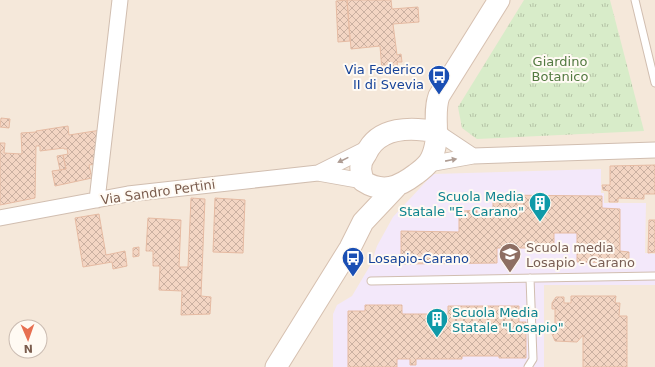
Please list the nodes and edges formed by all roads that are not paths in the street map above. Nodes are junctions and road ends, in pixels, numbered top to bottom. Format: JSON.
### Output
{"nodes":[{"id":1,"x":120,"y":0,"type":"edge"},
{"id":2,"x":499,"y":0,"type":"edge"},
{"id":3,"x":635,"y":0,"type":"edge"},
{"id":4,"x":655,"y":83,"type":"edge"},
{"id":5,"x":436,"y":105,"type":"junction"},
{"id":6,"x":395,"y":130,"type":"junction"},
{"id":7,"x":437,"y":132,"type":"junction"},
{"id":8,"x":368,"y":148,"type":"junction"},
{"id":9,"x":655,"y":150,"type":"edge"},
{"id":10,"x":473,"y":156,"type":"junction"},
{"id":11,"x":428,"y":164,"type":"junction"},
{"id":12,"x":318,"y":173,"type":"junction"},
{"id":13,"x":366,"y":183,"type":"junction"},
{"id":14,"x":396,"y":187,"type":"junction"},
{"id":15,"x":97,"y":200,"type":"junction"},
{"id":16,"x":0,"y":218,"type":"edge"},
{"id":17,"x":363,"y":222,"type":"junction"},
{"id":18,"x":655,"y":276,"type":"edge"},
{"id":19,"x":530,"y":278,"type":"junction"},
{"id":20,"x":371,"y":281,"type":"dead end"},
{"id":21,"x":276,"y":367,"type":"edge"},
{"id":22,"x":528,"y":367,"type":"edge"}],
"edges":[{"from":1,"to":15,"type":"street"},
{"from":2,"to":5,"type":"main road"},
{"from":3,"to":4,"type":"lane"},
{"from":5,"to":6,"type":"main road"},
{"from":5,"to":7,"type":"main road"},
{"from":6,"to":7,"type":"main road"},
{"from":6,"to":8,"type":"main road"},
{"from":7,"to":10,"type":"street"},
{"from":7,"to":11,"type":"main road"},
{"from":8,"to":12,"type":"street","one_way":true},
{"from":8,"to":13,"type":"main road"},
{"from":9,"to":10,"type":"street"},
{"from":11,"to":10,"type":"street","one_way":true},
{"from":11,"to":14,"type":"main road"},
{"from":12,"to":13,"type":"street"},
{"from":12,"to":15,"type":"street","name":"Via Sandro Pertini"},
{"from":13,"to":14,"type":"main road"},
{"from":13,"to":17,"type":"main road"},
{"from":14,"to":17,"type":"main road"},
{"from":15,"to":16,"type":"street","name":"Via Sandro Pertini"},
{"from":17,"to":21,"type":"main road"},
{"from":18,"to":19,"type":"lane"},
{"from":19,"to":20,"type":"lane"},
{"from":19,"to":22,"type":"lane"}]}
